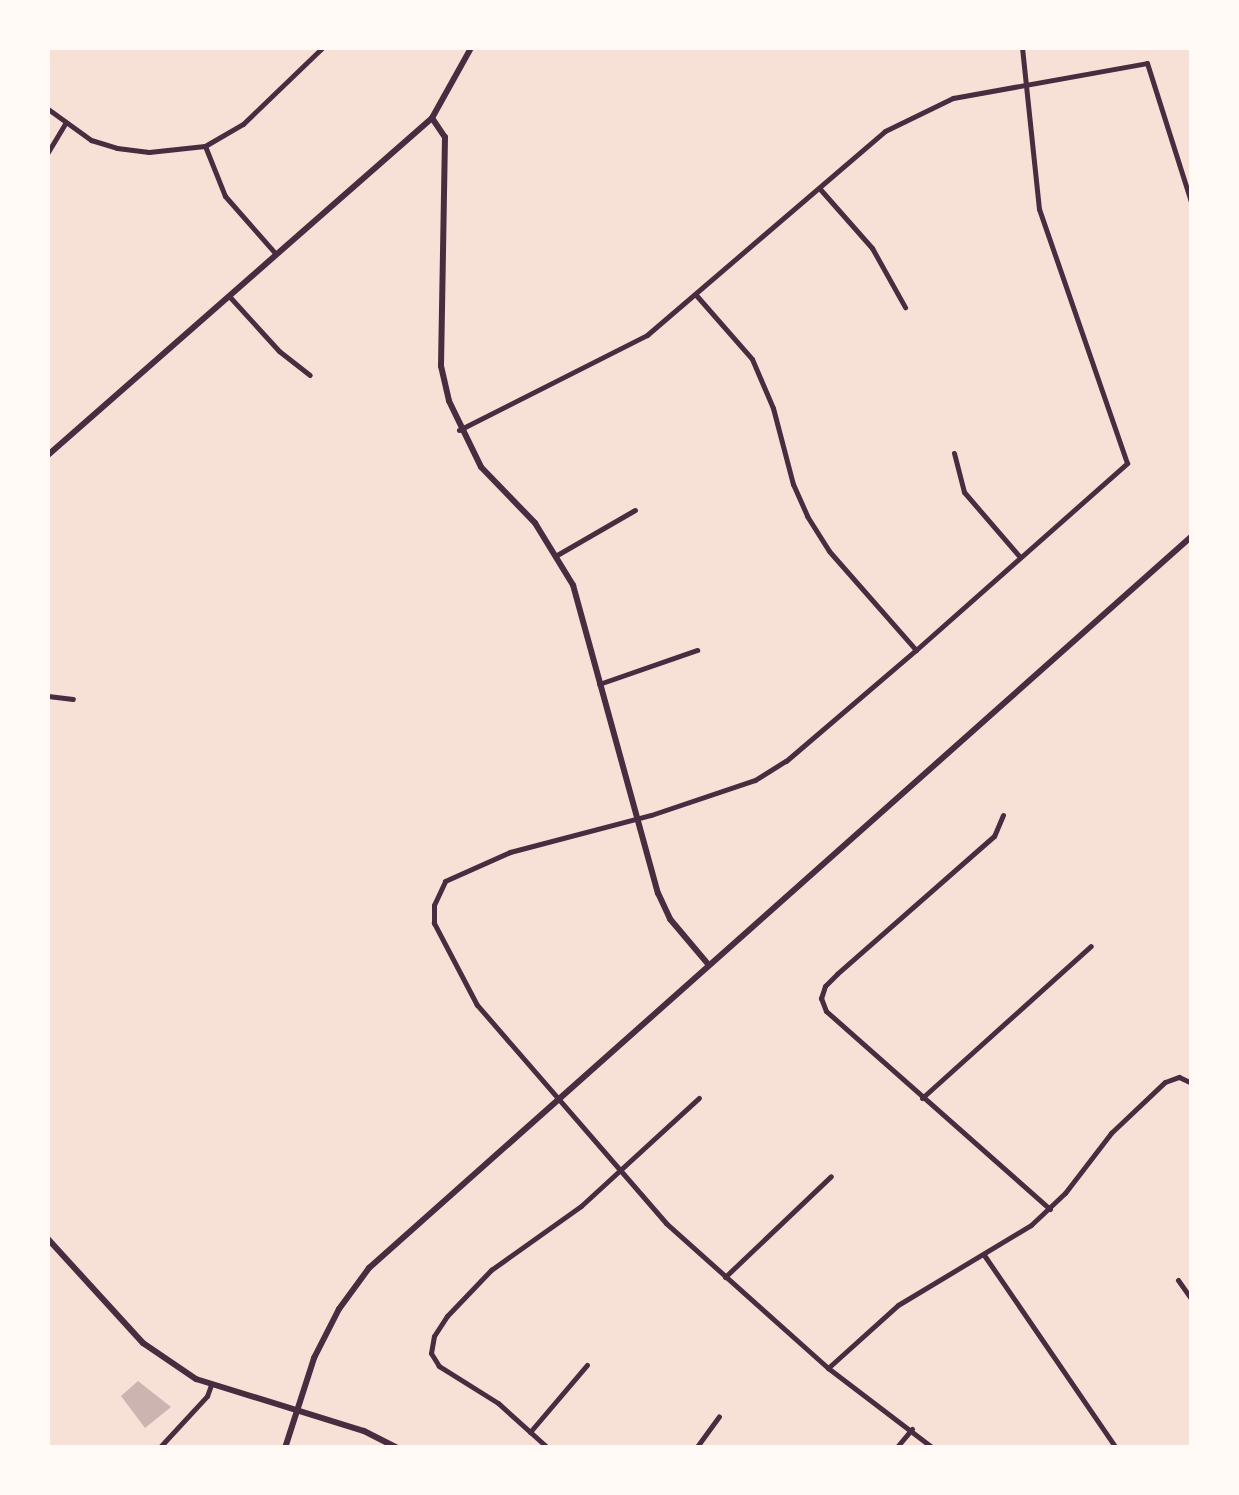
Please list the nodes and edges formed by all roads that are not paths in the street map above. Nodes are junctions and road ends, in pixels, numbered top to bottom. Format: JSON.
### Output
{"nodes":[{"id":1,"x":322,"y":48,"type":"edge"},
{"id":2,"x":471,"y":48,"type":"edge"},
{"id":3,"x":1022,"y":48,"type":"edge"},
{"id":4,"x":1026,"y":85,"type":"junction"},
{"id":5,"x":48,"y":109,"type":"edge"},
{"id":6,"x":432,"y":118,"type":"junction"},
{"id":7,"x":65,"y":124,"type":"junction"},
{"id":8,"x":205,"y":146,"type":"junction"},
{"id":9,"x":48,"y":152,"type":"edge"},
{"id":10,"x":820,"y":189,"type":"junction"},
{"id":11,"x":1192,"y":205,"type":"edge"},
{"id":12,"x":277,"y":255,"type":"junction"},
{"id":13,"x":696,"y":295,"type":"junction"},
{"id":14,"x":229,"y":296,"type":"junction"},
{"id":15,"x":905,"y":306,"type":"dead end"},
{"id":16,"x":310,"y":375,"type":"dead end"},
{"id":17,"x":459,"y":430,"type":"junction"},
{"id":18,"x":954,"y":453,"type":"dead end"},
{"id":19,"x":48,"y":455,"type":"edge"},
{"id":20,"x":635,"y":510,"type":"dead end"},
{"id":21,"x":1192,"y":536,"type":"edge"},
{"id":22,"x":556,"y":555,"type":"junction"},
{"id":23,"x":1020,"y":557,"type":"junction"},
{"id":24,"x":697,"y":650,"type":"dead end"},
{"id":25,"x":916,"y":650,"type":"junction"},
{"id":26,"x":599,"y":684,"type":"junction"},
{"id":27,"x":48,"y":696,"type":"edge"},
{"id":28,"x":73,"y":699,"type":"dead end"},
{"id":29,"x":1003,"y":815,"type":"dead end"},
{"id":30,"x":636,"y":820,"type":"junction"},
{"id":31,"x":1091,"y":946,"type":"dead end"},
{"id":32,"x":708,"y":964,"type":"junction"},
{"id":33,"x":1192,"y":1083,"type":"edge"},
{"id":34,"x":556,"y":1098,"type":"junction"},
{"id":35,"x":699,"y":1098,"type":"dead end"},
{"id":36,"x":922,"y":1098,"type":"junction"},
{"id":37,"x":620,"y":1172,"type":"junction"},
{"id":38,"x":831,"y":1176,"type":"dead end"},
{"id":39,"x":1050,"y":1209,"type":"junction"},
{"id":40,"x":48,"y":1239,"type":"edge"},
{"id":41,"x":984,"y":1255,"type":"junction"},
{"id":42,"x":725,"y":1277,"type":"junction"},
{"id":43,"x":1178,"y":1280,"type":"dead end"},
{"id":44,"x":1192,"y":1300,"type":"edge"},
{"id":45,"x":586,"y":1365,"type":"dead end"},
{"id":46,"x":828,"y":1368,"type":"junction"},
{"id":47,"x":211,"y":1385,"type":"junction"},
{"id":48,"x":296,"y":1409,"type":"junction"},
{"id":49,"x":719,"y":1416,"type":"dead end"},
{"id":50,"x":912,"y":1429,"type":"junction"},
{"id":51,"x":530,"y":1432,"type":"junction"},
{"id":52,"x":159,"y":1448,"type":"edge"},
{"id":53,"x":285,"y":1448,"type":"edge"},
{"id":54,"x":397,"y":1448,"type":"edge"},
{"id":55,"x":548,"y":1448,"type":"edge"},
{"id":56,"x":696,"y":1448,"type":"edge"},
{"id":57,"x":896,"y":1448,"type":"edge"},
{"id":58,"x":934,"y":1448,"type":"edge"},
{"id":59,"x":1116,"y":1448,"type":"edge"}],
"edges":[{"from":1,"to":8,"type":"street"},
{"from":2,"to":6,"type":"street"},
{"from":3,"to":4,"type":"street"},
{"from":4,"to":10,"type":"street"},
{"from":4,"to":11,"type":"street"},
{"from":4,"to":23,"type":"street"},
{"from":5,"to":7,"type":"street"},
{"from":6,"to":12,"type":"street"},
{"from":6,"to":17,"type":"street"},
{"from":7,"to":8,"type":"street"},
{"from":7,"to":9,"type":"street"},
{"from":8,"to":12,"type":"street"},
{"from":10,"to":13,"type":"street"},
{"from":10,"to":15,"type":"street"},
{"from":12,"to":14,"type":"street"},
{"from":13,"to":17,"type":"street"},
{"from":13,"to":25,"type":"street"},
{"from":14,"to":16,"type":"street"},
{"from":14,"to":19,"type":"street"},
{"from":17,"to":22,"type":"street"},
{"from":18,"to":23,"type":"street"},
{"from":20,"to":22,"type":"street"},
{"from":21,"to":32,"type":"street"},
{"from":22,"to":26,"type":"street"},
{"from":23,"to":25,"type":"street"},
{"from":24,"to":26,"type":"street"},
{"from":25,"to":30,"type":"street"},
{"from":26,"to":30,"type":"street"},
{"from":27,"to":28,"type":"street"},
{"from":29,"to":36,"type":"street"},
{"from":30,"to":32,"type":"street"},
{"from":30,"to":34,"type":"street"},
{"from":31,"to":36,"type":"street"},
{"from":32,"to":34,"type":"street"},
{"from":33,"to":39,"type":"street"},
{"from":34,"to":37,"type":"street"},
{"from":34,"to":48,"type":"street"},
{"from":35,"to":37,"type":"street"},
{"from":36,"to":39,"type":"street"},
{"from":37,"to":42,"type":"street"},
{"from":37,"to":51,"type":"street"},
{"from":38,"to":42,"type":"street"},
{"from":39,"to":41,"type":"street"},
{"from":40,"to":47,"type":"street"},
{"from":41,"to":46,"type":"street"},
{"from":41,"to":59,"type":"street"},
{"from":42,"to":46,"type":"street"},
{"from":43,"to":44,"type":"street"},
{"from":45,"to":51,"type":"street"},
{"from":46,"to":50,"type":"street"},
{"from":47,"to":48,"type":"street"},
{"from":47,"to":52,"type":"street"},
{"from":48,"to":53,"type":"street"},
{"from":48,"to":54,"type":"street"},
{"from":49,"to":56,"type":"street"},
{"from":50,"to":57,"type":"street"},
{"from":50,"to":58,"type":"street"},
{"from":51,"to":55,"type":"street"}]}
